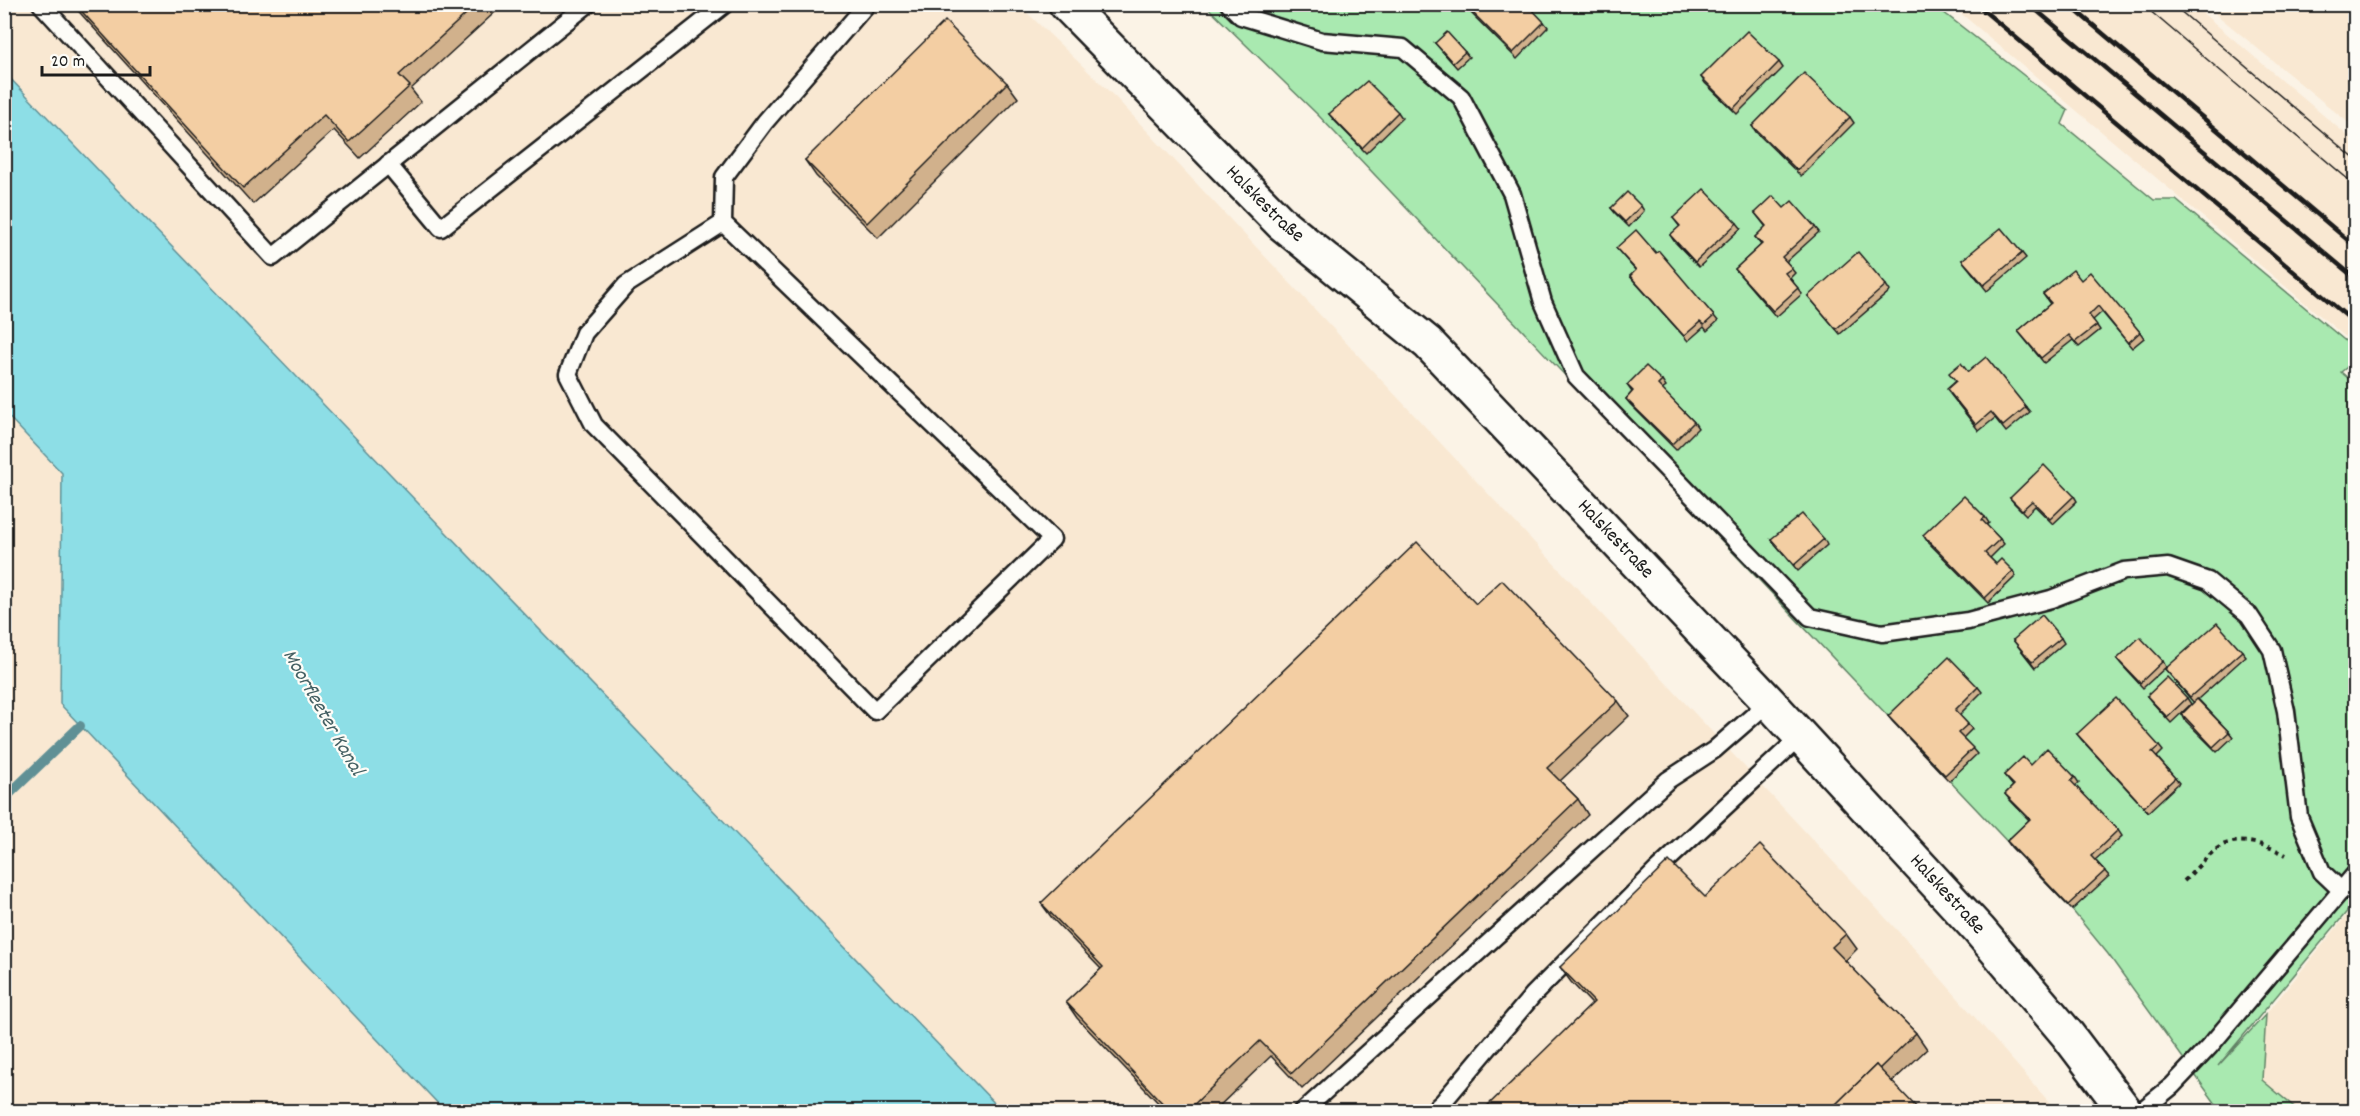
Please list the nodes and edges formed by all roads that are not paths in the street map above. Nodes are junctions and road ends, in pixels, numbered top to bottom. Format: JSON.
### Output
{"nodes":[{"id":1,"x":41,"y":4,"type":"edge"},
{"id":2,"x":588,"y":4,"type":"edge"},
{"id":3,"x":725,"y":4,"type":"edge"},
{"id":4,"x":867,"y":4,"type":"edge"},
{"id":5,"x":1066,"y":4,"type":"edge"},
{"id":6,"x":1229,"y":4,"type":"edge"},
{"id":7,"x":388,"y":164,"type":"junction"},
{"id":8,"x":723,"y":223,"type":"junction"},
{"id":9,"x":1769,"y":702,"type":"junction"},
{"id":10,"x":1800,"y":737,"type":"junction"},
{"id":11,"x":2355,"y":873,"type":"edge"},
{"id":12,"x":2342,"y":891,"type":"junction"},
{"id":13,"x":1302,"y":1112,"type":"edge"},
{"id":14,"x":1432,"y":1112,"type":"edge"},
{"id":15,"x":2126,"y":1112,"type":"edge"},
{"id":16,"x":2140,"y":1112,"type":"edge"}],
"edges":[{"from":1,"to":7,"type":"lane"},
{"from":2,"to":7,"type":"lane"},
{"from":3,"to":7,"type":"lane"},
{"from":4,"to":8,"type":"lane"},
{"from":5,"to":9,"type":"street","name":"Halskestraße"},
{"from":6,"to":12,"type":"lane"},
{"from":8,"to":8,"type":"lane"},
{"from":9,"to":10,"type":"street","name":"Halskestraße"},
{"from":9,"to":13,"type":"lane"},
{"from":10,"to":14,"type":"lane"},
{"from":10,"to":15,"type":"street","name":"Halskestraße"},
{"from":11,"to":12,"type":"lane"},
{"from":12,"to":16,"type":"lane"}]}
